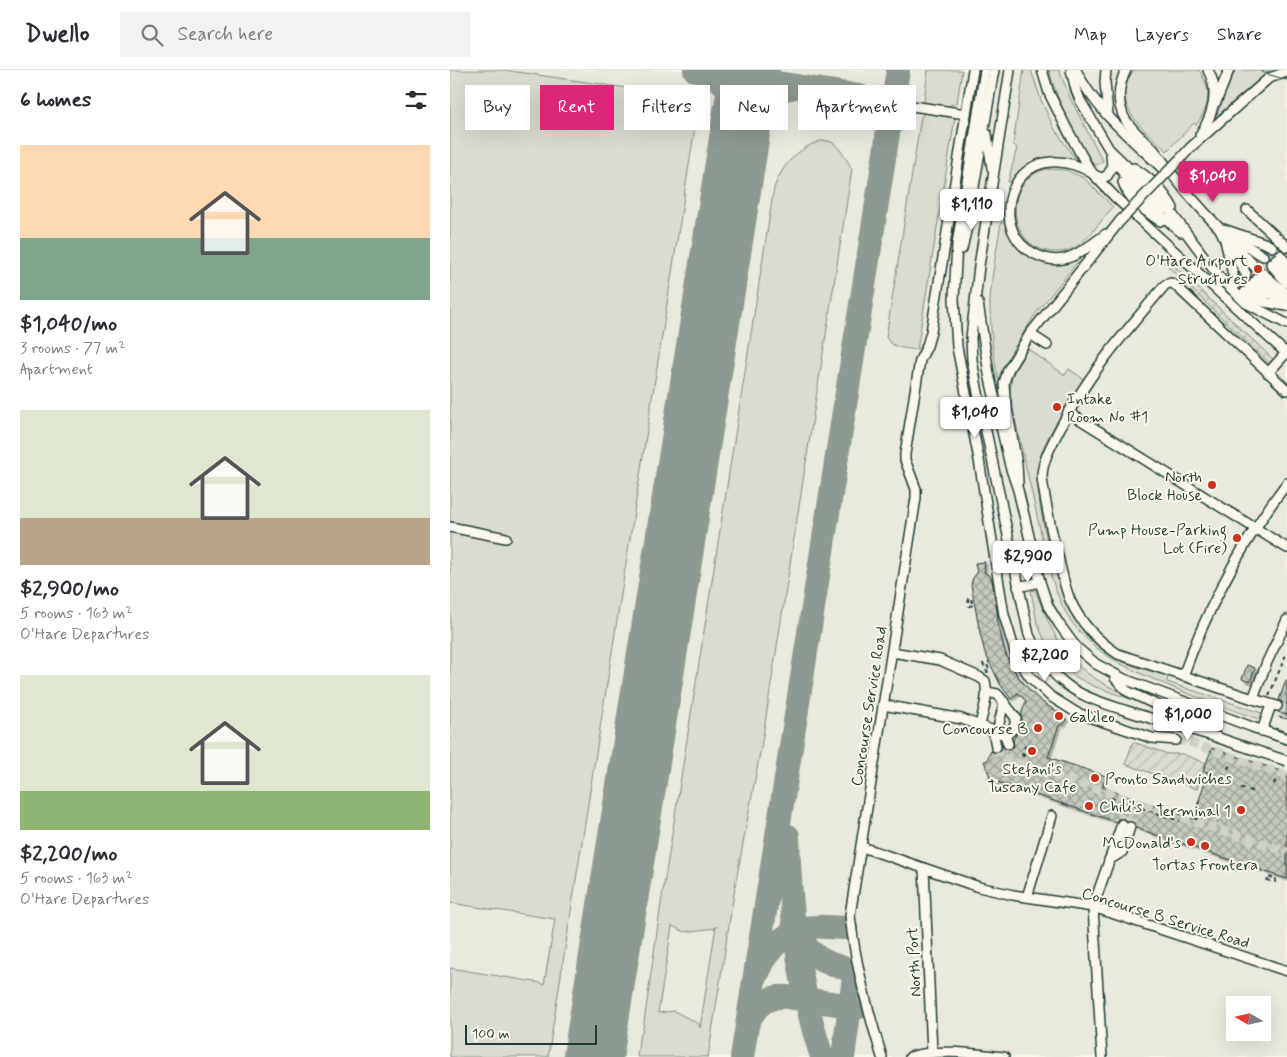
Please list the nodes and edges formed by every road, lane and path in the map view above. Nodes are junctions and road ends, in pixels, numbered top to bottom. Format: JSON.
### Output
{"nodes":[{"id":1,"x":973,"y":70,"type":"edge"},
{"id":2,"x":985,"y":70,"type":"edge"},
{"id":3,"x":994,"y":70,"type":"edge"},
{"id":4,"x":1010,"y":70,"type":"edge"},
{"id":5,"x":1042,"y":70,"type":"edge"},
{"id":6,"x":1071,"y":70,"type":"edge"},
{"id":7,"x":1076,"y":70,"type":"edge"},
{"id":8,"x":1106,"y":70,"type":"edge"},
{"id":9,"x":1126,"y":70,"type":"edge"},
{"id":10,"x":1208,"y":70,"type":"edge"},
{"id":11,"x":1229,"y":70,"type":"edge"},
{"id":12,"x":1279,"y":70,"type":"edge"},
{"id":13,"x":1287,"y":72,"type":"edge"},
{"id":14,"x":1270,"y":78,"type":"junction"},
{"id":15,"x":916,"y":107,"type":"edge"},
{"id":16,"x":966,"y":114,"type":"junction"},
{"id":17,"x":1212,"y":114,"type":"junction"},
{"id":18,"x":1108,"y":116,"type":"junction"},
{"id":19,"x":986,"y":122,"type":"junction"},
{"id":20,"x":1191,"y":147,"type":"junction"},
{"id":21,"x":1110,"y":150,"type":"junction"},
{"id":22,"x":1093,"y":174,"type":"junction"},
{"id":23,"x":993,"y":178,"type":"junction"},
{"id":24,"x":1190,"y":196,"type":"junction"},
{"id":25,"x":1247,"y":210,"type":"dead end"},
{"id":26,"x":1219,"y":227,"type":"junction"},
{"id":27,"x":1112,"y":230,"type":"junction"},
{"id":28,"x":1194,"y":243,"type":"junction"},
{"id":29,"x":1287,"y":247,"type":"edge"},
{"id":30,"x":1287,"y":264,"type":"edge"},
{"id":31,"x":1254,"y":265,"type":"junction"},
{"id":32,"x":1262,"y":273,"type":"junction"},
{"id":33,"x":1287,"y":274,"type":"edge"},
{"id":34,"x":1287,"y":283,"type":"edge"},
{"id":35,"x":976,"y":288,"type":"junction"},
{"id":36,"x":1287,"y":290,"type":"edge"},
{"id":37,"x":954,"y":292,"type":"junction"},
{"id":38,"x":1287,"y":294,"type":"edge"},
{"id":39,"x":1287,"y":302,"type":"edge"},
{"id":40,"x":1287,"y":324,"type":"edge"},
{"id":41,"x":1030,"y":334,"type":"junction"},
{"id":42,"x":1046,"y":345,"type":"dead end"},
{"id":43,"x":1287,"y":353,"type":"edge"},
{"id":44,"x":1268,"y":373,"type":"junction"},
{"id":45,"x":1287,"y":390,"type":"edge"},
{"id":46,"x":1068,"y":412,"type":"junction"},
{"id":47,"x":1287,"y":483,"type":"edge"},
{"id":48,"x":1018,"y":490,"type":"junction"},
{"id":49,"x":450,"y":527,"type":"edge"},
{"id":50,"x":1256,"y":528,"type":"junction"},
{"id":51,"x":506,"y":538,"type":"dead end"},
{"id":52,"x":1287,"y":548,"type":"edge"},
{"id":53,"x":1040,"y":582,"type":"junction"},
{"id":54,"x":1018,"y":587,"type":"junction"},
{"id":55,"x":1287,"y":620,"type":"edge"},
{"id":56,"x":892,"y":652,"type":"junction"},
{"id":57,"x":1287,"y":652,"type":"edge"},
{"id":58,"x":989,"y":662,"type":"dead end"},
{"id":59,"x":987,"y":665,"type":"dead end"},
{"id":60,"x":1110,"y":672,"type":"junction"},
{"id":61,"x":1183,"y":676,"type":"junction"},
{"id":62,"x":987,"y":692,"type":"junction"},
{"id":63,"x":1253,"y":699,"type":"junction"},
{"id":64,"x":1004,"y":702,"type":"junction"},
{"id":65,"x":883,"y":705,"type":"junction"},
{"id":66,"x":1271,"y":705,"type":"junction"},
{"id":67,"x":1195,"y":706,"type":"junction"},
{"id":68,"x":980,"y":725,"type":"junction"},
{"id":69,"x":1262,"y":730,"type":"junction"},
{"id":70,"x":998,"y":732,"type":"junction"},
{"id":71,"x":1287,"y":739,"type":"edge"},
{"id":72,"x":1176,"y":740,"type":"tunnel mouth"},
{"id":73,"x":1008,"y":744,"type":"tunnel mouth"},
{"id":74,"x":996,"y":747,"type":"dead end"},
{"id":75,"x":1026,"y":747,"type":"dead end"},
{"id":76,"x":1022,"y":757,"type":"dead end"},
{"id":77,"x":1287,"y":761,"type":"edge"},
{"id":78,"x":1230,"y":764,"type":"dead end"},
{"id":79,"x":1228,"y":769,"type":"dead end"},
{"id":80,"x":1276,"y":779,"type":"dead end"},
{"id":81,"x":1274,"y":784,"type":"dead end"},
{"id":82,"x":1241,"y":788,"type":"dead end"},
{"id":83,"x":1252,"y":792,"type":"dead end"},
{"id":84,"x":1111,"y":798,"type":"dead end"},
{"id":85,"x":1199,"y":802,"type":"dead end"},
{"id":86,"x":1200,"y":806,"type":"dead end"},
{"id":87,"x":1052,"y":816,"type":"dead end"},
{"id":88,"x":1180,"y":821,"type":"dead end"},
{"id":89,"x":1126,"y":825,"type":"tunnel mouth"},
{"id":90,"x":1174,"y":842,"type":"dead end"},
{"id":91,"x":1170,"y":843,"type":"dead end"},
{"id":92,"x":862,"y":847,"type":"junction"},
{"id":93,"x":924,"y":868,"type":"junction"},
{"id":94,"x":1277,"y":876,"type":"dead end"},
{"id":95,"x":1274,"y":878,"type":"dead end"},
{"id":96,"x":1027,"y":897,"type":"junction"},
{"id":97,"x":1093,"y":906,"type":"junction"},
{"id":98,"x":1287,"y":971,"type":"edge"},
{"id":99,"x":932,"y":1053,"type":"junction"},
{"id":100,"x":882,"y":1057,"type":"edge"},
{"id":101,"x":910,"y":1057,"type":"edge"},
{"id":102,"x":1004,"y":1057,"type":"edge"},
{"id":103,"x":1102,"y":1057,"type":"edge"}],
"edges":[{"from":1,"to":16,"type":"street","name":"Concourse Service Road"},
{"from":2,"to":37,"type":"street"},
{"from":3,"to":19,"type":"street"},
{"from":4,"to":23,"type":"street"},
{"from":5,"to":22,"type":"street"},
{"from":6,"to":21,"type":"street"},
{"from":7,"to":18,"type":"street"},
{"from":8,"to":18,"type":"street"},
{"from":9,"to":24,"type":"street"},
{"from":10,"to":17,"type":"street"},
{"from":11,"to":17,"type":"street"},
{"from":12,"to":14,"type":"street"},
{"from":13,"to":14,"type":"street"},
{"from":14,"to":20,"type":"street"},
{"from":15,"to":16,"type":"street"},
{"from":16,"to":56,"type":"street","name":"Concourse Service Road"},
{"from":17,"to":20,"type":"street"},
{"from":18,"to":24,"type":"street"},
{"from":19,"to":23,"type":"street"},
{"from":19,"to":37,"type":"street"},
{"from":20,"to":27,"type":"street","bridge":true},
{"from":21,"to":22,"type":"street"},
{"from":21,"to":28,"type":"street"},
{"from":21,"to":28,"type":"street"},
{"from":22,"to":27,"type":"street"},
{"from":22,"to":43,"type":"street"},
{"from":23,"to":35,"type":"street"},
{"from":24,"to":26,"type":"street"},
{"from":25,"to":29,"type":"street"},
{"from":26,"to":31,"type":"street"},
{"from":26,"to":31,"type":"street"},
{"from":26,"to":31,"type":"street"},
{"from":26,"to":31,"type":"street"},
{"from":27,"to":41,"type":"street"},
{"from":28,"to":40,"type":"street"},
{"from":30,"to":32,"type":"street"},
{"from":32,"to":33,"type":"street"},
{"from":32,"to":34,"type":"street"},
{"from":32,"to":36,"type":"street"},
{"from":32,"to":38,"type":"street"},
{"from":32,"to":39,"type":"street"},
{"from":32,"to":39,"type":"street"},
{"from":35,"to":48,"type":"street"},
{"from":35,"to":54,"type":"street"},
{"from":37,"to":72,"type":"street"},
{"from":41,"to":42,"type":"street"},
{"from":41,"to":48,"type":"street"},
{"from":43,"to":44,"type":"street"},
{"from":44,"to":45,"type":"street"},
{"from":44,"to":46,"type":"street"},
{"from":46,"to":50,"type":"street"},
{"from":46,"to":61,"type":"street"},
{"from":47,"to":50,"type":"street"},
{"from":48,"to":53,"type":"street"},
{"from":49,"to":51,"type":"street"},
{"from":50,"to":52,"type":"street"},
{"from":50,"to":61,"type":"street"},
{"from":53,"to":54,"type":"street"},
{"from":53,"to":60,"type":"street"},
{"from":54,"to":77,"type":"street","bridge":true},
{"from":55,"to":63,"type":"street"},
{"from":56,"to":62,"type":"street"},
{"from":56,"to":65,"type":"street","name":"Concourse Service Road"},
{"from":57,"to":66,"type":"path"},
{"from":58,"to":59,"type":"path"},
{"from":60,"to":67,"type":"street"},
{"from":60,"to":67,"type":"street"},
{"from":61,"to":63,"type":"street"},
{"from":62,"to":64,"type":"street"},
{"from":62,"to":68,"type":"street"},
{"from":63,"to":66,"type":"street"},
{"from":64,"to":70,"type":"street"},
{"from":64,"to":70,"type":"street"},
{"from":65,"to":68,"type":"street"},
{"from":65,"to":92,"type":"street","name":"Concourse Service Road"},
{"from":66,"to":69,"type":"street"},
{"from":67,"to":69,"type":"street"},
{"from":68,"to":70,"type":"street"},
{"from":69,"to":71,"type":"street"},
{"from":70,"to":73,"type":"street"},
{"from":70,"to":74,"type":"street"},
{"from":75,"to":76,"type":"path"},
{"from":78,"to":79,"type":"path"},
{"from":80,"to":81,"type":"path"},
{"from":82,"to":83,"type":"path"},
{"from":84,"to":88,"type":"path"},
{"from":85,"to":86,"type":"path"},
{"from":87,"to":96,"type":"street"},
{"from":89,"to":97,"type":"street"},
{"from":90,"to":91,"type":"path"},
{"from":92,"to":93,"type":"street","name":"Concourse B Service Road"},
{"from":92,"to":100,"type":"street","name":"Concourse Service Road"},
{"from":93,"to":96,"type":"street","name":"Concourse B Service Road"},
{"from":93,"to":99,"type":"street","name":"North Port"},
{"from":94,"to":95,"type":"path"},
{"from":96,"to":97,"type":"street","name":"Concourse B Service Road"},
{"from":97,"to":98,"type":"street","name":"Concourse B Service Road"},
{"from":97,"to":103,"type":"street"},
{"from":99,"to":101,"type":"street"},
{"from":99,"to":102,"type":"street"}]}
